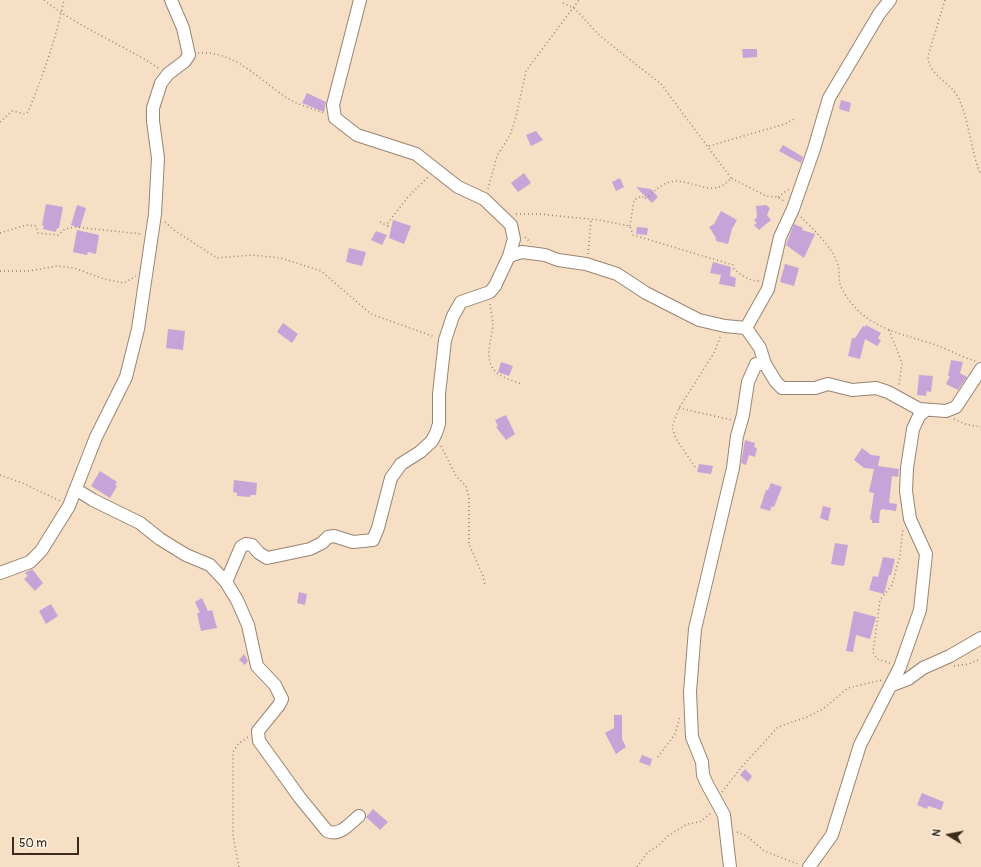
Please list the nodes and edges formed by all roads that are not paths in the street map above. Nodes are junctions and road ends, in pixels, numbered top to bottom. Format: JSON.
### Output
{"nodes":[{"id":1,"x":171,"y":0,"type":"edge"},
{"id":2,"x":360,"y":0,"type":"edge"},
{"id":3,"x":890,"y":0,"type":"edge"},
{"id":4,"x":509,"y":256,"type":"junction"},
{"id":5,"x":746,"y":328,"type":"junction"},
{"id":6,"x":765,"y":364,"type":"junction"},
{"id":7,"x":980,"y":365,"type":"edge"},
{"id":8,"x":926,"y":410,"type":"junction"},
{"id":9,"x":77,"y":490,"type":"junction"},
{"id":10,"x":0,"y":573,"type":"edge"},
{"id":11,"x":226,"y":582,"type":"junction"},
{"id":12,"x":981,"y":638,"type":"edge"},
{"id":13,"x":895,"y":677,"type":"junction"},
{"id":14,"x":358,"y":816,"type":"dead end"},
{"id":15,"x":804,"y":866,"type":"edge"},
{"id":16,"x":730,"y":867,"type":"edge"}],
"edges":[{"from":1,"to":9,"type":"street"},
{"from":2,"to":4,"type":"street"},
{"from":3,"to":5,"type":"street"},
{"from":4,"to":5,"type":"street"},
{"from":4,"to":11,"type":"street"},
{"from":5,"to":6,"type":"street"},
{"from":6,"to":8,"type":"street"},
{"from":6,"to":16,"type":"street"},
{"from":7,"to":8,"type":"street"},
{"from":8,"to":13,"type":"street"},
{"from":9,"to":10,"type":"street"},
{"from":9,"to":11,"type":"street"},
{"from":11,"to":14,"type":"street"},
{"from":12,"to":13,"type":"street"},
{"from":13,"to":15,"type":"street"}]}
